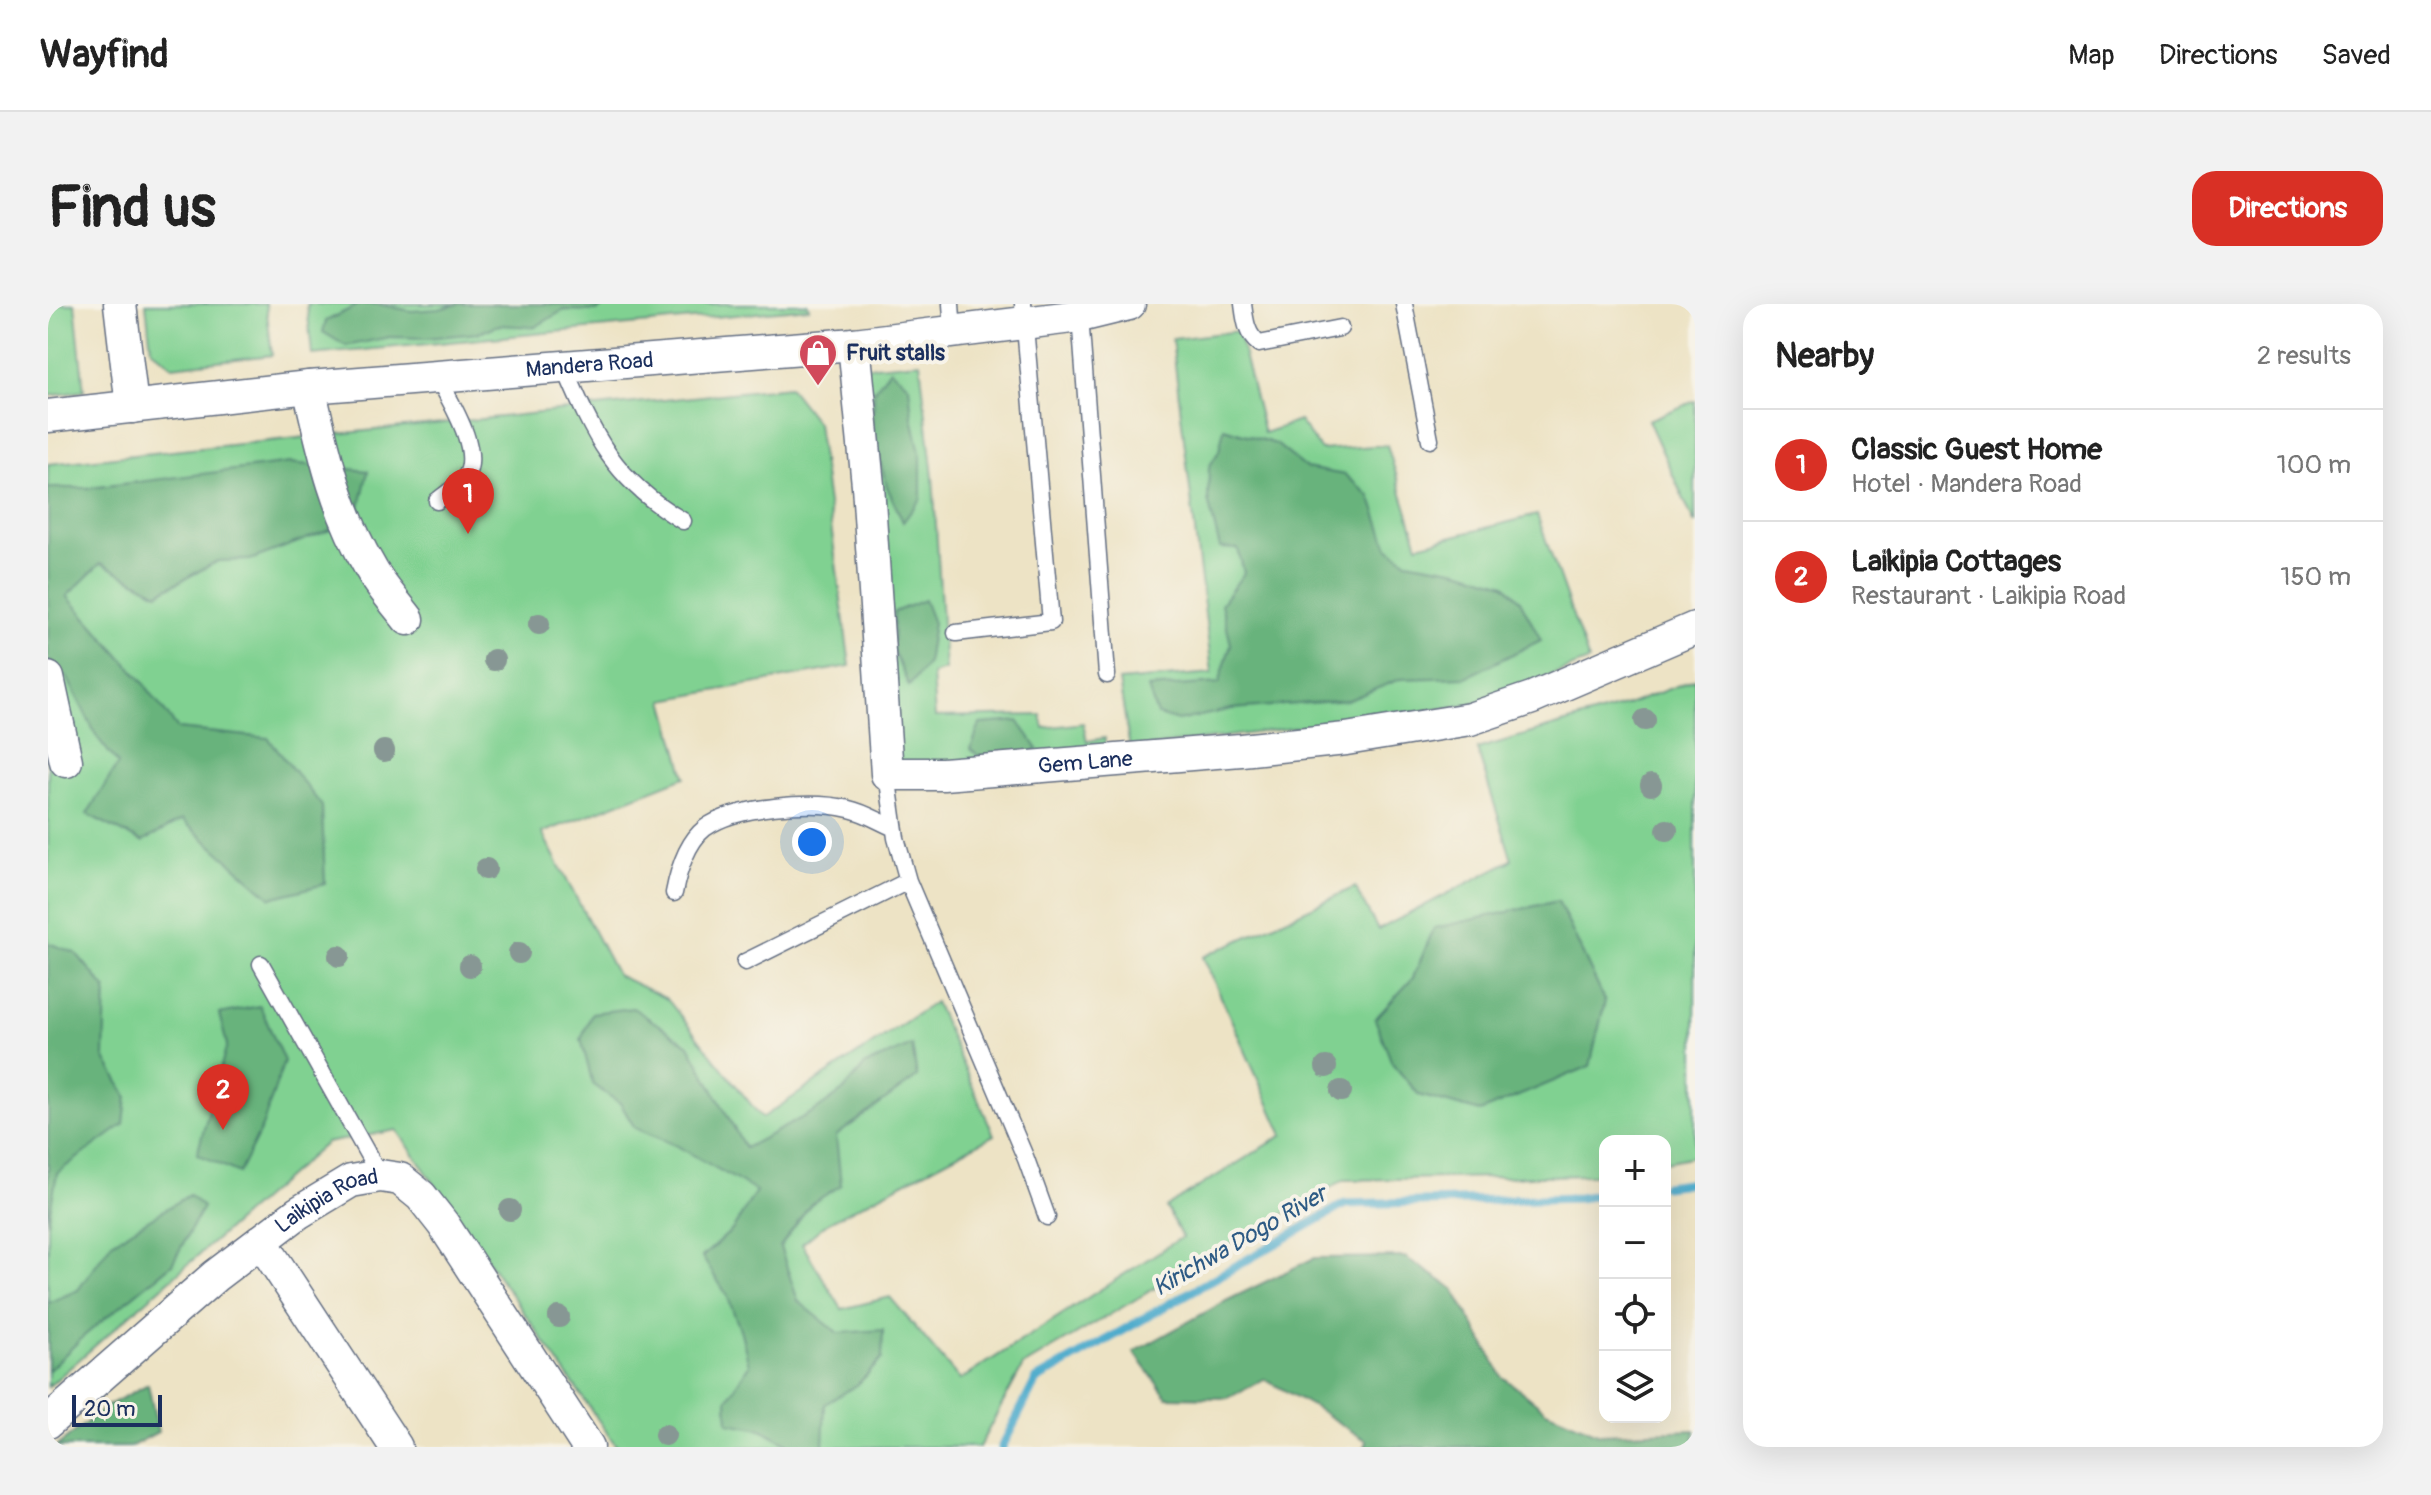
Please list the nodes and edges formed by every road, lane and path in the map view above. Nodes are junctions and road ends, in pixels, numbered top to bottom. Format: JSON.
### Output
{"nodes":[{"id":1,"x":120,"y":304,"type":"edge"},
{"id":2,"x":1129,"y":304,"type":"edge"},
{"id":3,"x":1243,"y":304,"type":"edge"},
{"id":4,"x":1404,"y":304,"type":"edge"},
{"id":5,"x":1024,"y":314,"type":"edge"},
{"id":6,"x":1080,"y":316,"type":"junction"},
{"id":7,"x":952,"y":318,"type":"edge"},
{"id":8,"x":1340,"y":328,"type":"dead end"},
{"id":9,"x":854,"y":344,"type":"junction"},
{"id":10,"x":564,"y":366,"type":"junction"},
{"id":11,"x":437,"y":376,"type":"junction"},
{"id":12,"x":309,"y":387,"type":"junction"},
{"id":13,"x":132,"y":407,"type":"junction"},
{"id":14,"x":48,"y":416,"type":"edge"},
{"id":15,"x":1430,"y":440,"type":"dead end"},
{"id":16,"x":437,"y":501,"type":"dead end"},
{"id":17,"x":683,"y":521,"type":"dead end"},
{"id":18,"x":408,"y":619,"type":"dead end"},
{"id":19,"x":1695,"y":628,"type":"edge"},
{"id":20,"x":956,"y":633,"type":"dead end"},
{"id":21,"x":1107,"y":675,"type":"dead end"},
{"id":22,"x":48,"y":678,"type":"edge"},
{"id":23,"x":66,"y":761,"type":"dead end"},
{"id":24,"x":887,"y":774,"type":"junction"},
{"id":25,"x":894,"y":828,"type":"junction"},
{"id":26,"x":908,"y":881,"type":"junction"},
{"id":27,"x":674,"y":893,"type":"dead end"},
{"id":28,"x":745,"y":962,"type":"dead end"},
{"id":29,"x":261,"y":964,"type":"dead end"},
{"id":30,"x":380,"y":1176,"type":"junction"},
{"id":31,"x":1047,"y":1217,"type":"dead end"},
{"id":32,"x":261,"y":1241,"type":"junction"},
{"id":33,"x":48,"y":1422,"type":"edge"},
{"id":34,"x":396,"y":1447,"type":"edge"},
{"id":35,"x":588,"y":1447,"type":"edge"}],
"edges":[{"from":1,"to":13,"type":"street"},
{"from":2,"to":6,"type":"street","name":"Mandera Road"},
{"from":3,"to":8,"type":"lane"},
{"from":4,"to":15,"type":"lane"},
{"from":5,"to":6,"type":"street","name":"Mandera Road"},
{"from":5,"to":7,"type":"street","name":"Mandera Road"},
{"from":5,"to":20,"type":"lane"},
{"from":6,"to":21,"type":"lane"},
{"from":7,"to":9,"type":"street","name":"Mandera Road"},
{"from":9,"to":10,"type":"street","name":"Mandera Road"},
{"from":9,"to":24,"type":"street"},
{"from":10,"to":11,"type":"street","name":"Mandera Road"},
{"from":10,"to":17,"type":"lane"},
{"from":11,"to":12,"type":"street","name":"Mandera Road"},
{"from":11,"to":16,"type":"lane"},
{"from":12,"to":13,"type":"street","name":"Mandera Road"},
{"from":12,"to":18,"type":"street"},
{"from":13,"to":14,"type":"street","name":"Mandera Road"},
{"from":19,"to":24,"type":"street","name":"Gem Lane"},
{"from":22,"to":23,"type":"street"},
{"from":24,"to":25,"type":"lane"},
{"from":25,"to":26,"type":"lane"},
{"from":25,"to":27,"type":"lane"},
{"from":26,"to":28,"type":"lane"},
{"from":26,"to":31,"type":"lane"},
{"from":29,"to":30,"type":"lane"},
{"from":30,"to":32,"type":"street","name":"Laikipia Road"},
{"from":30,"to":35,"type":"street","name":"Laikipia Road"},
{"from":32,"to":33,"type":"street","name":"Laikipia Road"},
{"from":32,"to":34,"type":"street"}]}
